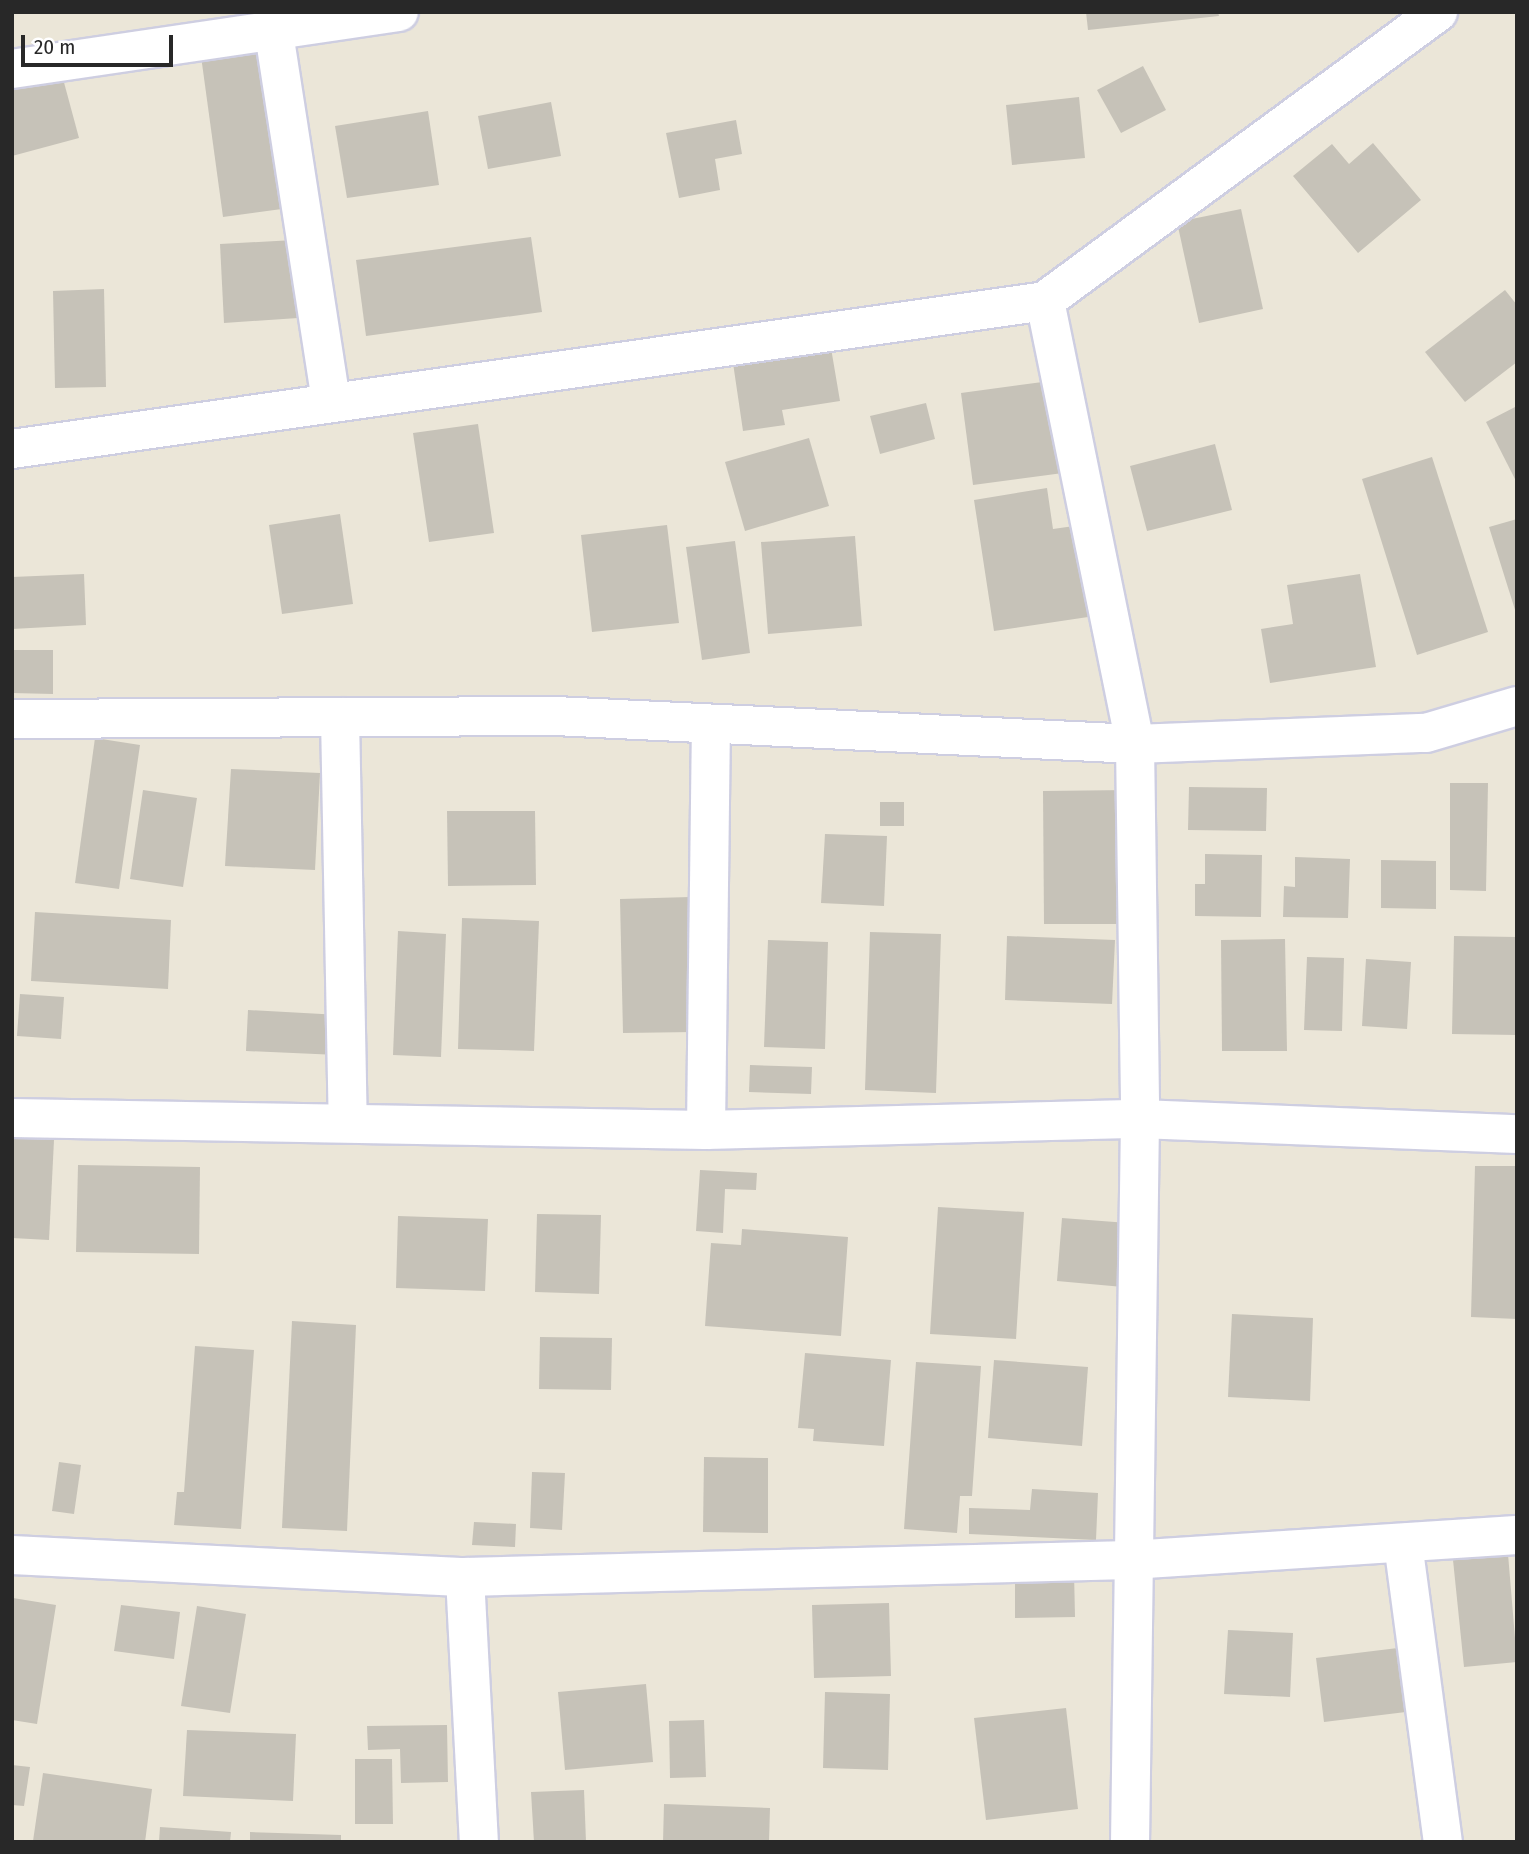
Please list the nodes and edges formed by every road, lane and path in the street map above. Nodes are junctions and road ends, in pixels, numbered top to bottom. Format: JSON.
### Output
{"nodes":[{"id":1,"x":1438,"y":12,"type":"edge"},
{"id":2,"x":375,"y":14,"type":"edge"},
{"id":3,"x":274,"y":33,"type":"junction"},
{"id":4,"x":12,"y":69,"type":"edge"},
{"id":5,"x":1045,"y":301,"type":"junction"},
{"id":6,"x":331,"y":400,"type":"junction"},
{"id":7,"x":12,"y":449,"type":"edge"},
{"id":8,"x":1517,"y":706,"type":"edge"},
{"id":9,"x":340,"y":717,"type":"junction"},
{"id":10,"x":12,"y":719,"type":"edge"},
{"id":11,"x":711,"y":726,"type":"junction"},
{"id":12,"x":1135,"y":744,"type":"junction"},
{"id":13,"x":12,"y":1118,"type":"edge"},
{"id":14,"x":1140,"y":1119,"type":"junction"},
{"id":15,"x":348,"y":1124,"type":"junction"},
{"id":16,"x":706,"y":1130,"type":"junction"},
{"id":17,"x":1517,"y":1134,"type":"edge"},
{"id":18,"x":1517,"y":1535,"type":"edge"},
{"id":19,"x":1403,"y":1543,"type":"junction"},
{"id":20,"x":12,"y":1555,"type":"edge"},
{"id":21,"x":1129,"y":1560,"type":"junction"},
{"id":22,"x":465,"y":1577,"type":"junction"},
{"id":23,"x":479,"y":1842,"type":"edge"},
{"id":24,"x":1130,"y":1842,"type":"edge"},
{"id":25,"x":1443,"y":1842,"type":"edge"}],
"edges":[{"from":1,"to":5,"type":"street"},
{"from":2,"to":3,"type":"street"},
{"from":3,"to":4,"type":"street"},
{"from":3,"to":6,"type":"street"},
{"from":5,"to":6,"type":"street"},
{"from":5,"to":12,"type":"street"},
{"from":6,"to":7,"type":"street"},
{"from":8,"to":12,"type":"street"},
{"from":9,"to":10,"type":"street"},
{"from":9,"to":11,"type":"street"},
{"from":9,"to":15,"type":"street"},
{"from":11,"to":12,"type":"street"},
{"from":11,"to":16,"type":"street"},
{"from":12,"to":14,"type":"street"},
{"from":13,"to":15,"type":"street"},
{"from":14,"to":16,"type":"street"},
{"from":14,"to":17,"type":"street"},
{"from":14,"to":21,"type":"street"},
{"from":15,"to":16,"type":"street"},
{"from":18,"to":19,"type":"street"},
{"from":19,"to":21,"type":"street"},
{"from":19,"to":25,"type":"street"},
{"from":20,"to":22,"type":"street"},
{"from":21,"to":22,"type":"street"},
{"from":21,"to":24,"type":"street"},
{"from":22,"to":23,"type":"street"}]}
